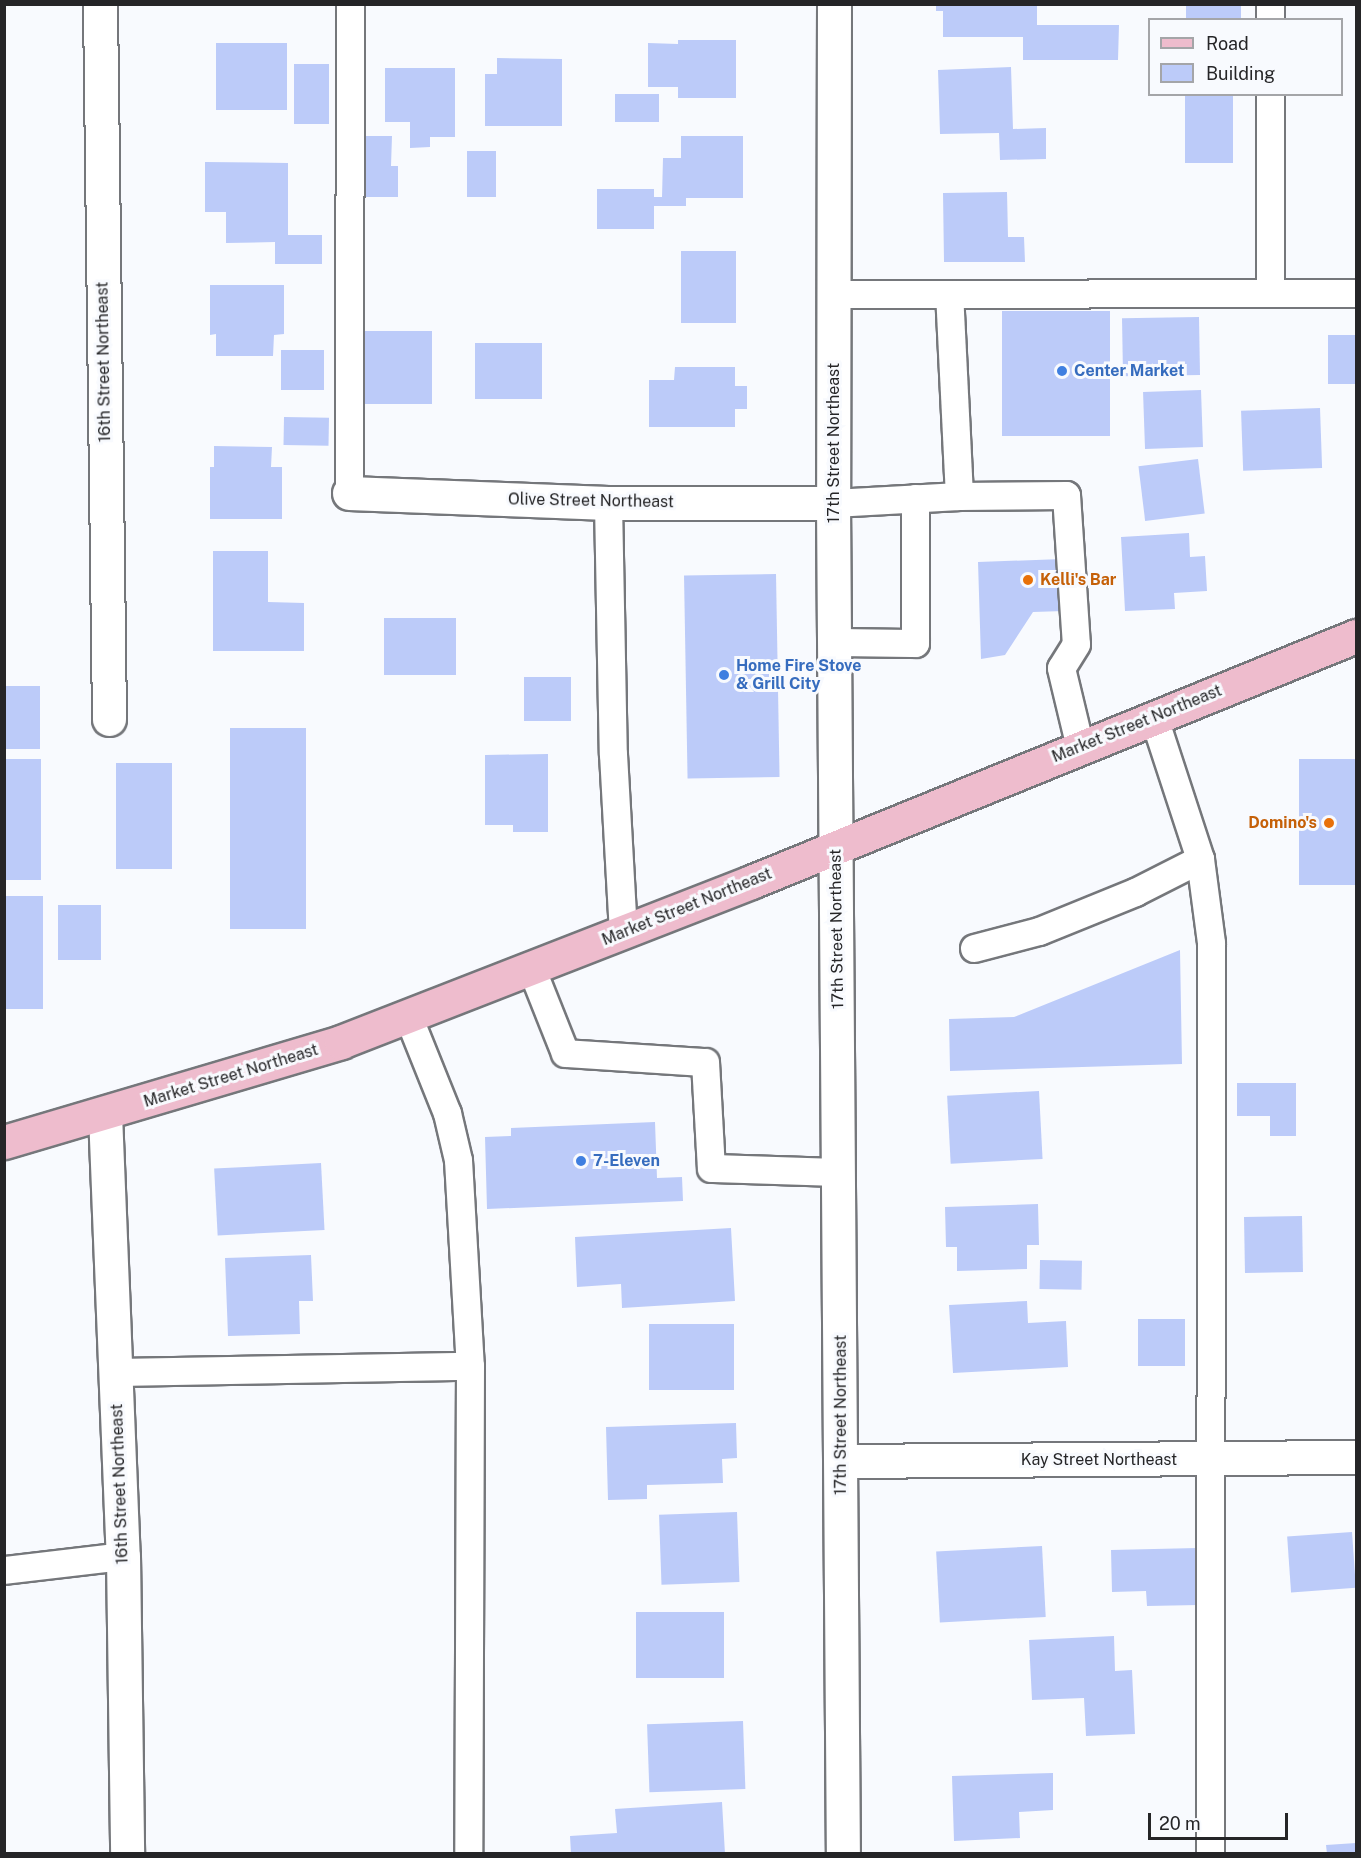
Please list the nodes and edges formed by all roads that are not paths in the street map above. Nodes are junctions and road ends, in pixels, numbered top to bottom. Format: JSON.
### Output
{"nodes":[{"id":1,"x":100,"y":4,"type":"edge"},
{"id":2,"x":350,"y":4,"type":"edge"},
{"id":3,"x":834,"y":4,"type":"edge"},
{"id":4,"x":1270,"y":96,"type":"edge"},
{"id":5,"x":1270,"y":292,"type":"junction"},
{"id":6,"x":1356,"y":293,"type":"edge"},
{"id":7,"x":834,"y":294,"type":"junction"},
{"id":8,"x":949,"y":294,"type":"junction"},
{"id":9,"x":349,"y":493,"type":"joint"},
{"id":10,"x":959,"y":496,"type":"junction"},
{"id":11,"x":915,"y":498,"type":"junction"},
{"id":12,"x":608,"y":503,"type":"junction"},
{"id":13,"x":833,"y":503,"type":"junction"},
{"id":14,"x":1356,"y":636,"type":"edge"},
{"id":15,"x":834,"y":642,"type":"junction"},
{"id":16,"x":1154,"y":718,"type":"junction"},
{"id":17,"x":109,"y":719,"type":"dead end"},
{"id":18,"x":1080,"y":747,"type":"junction"},
{"id":19,"x":836,"y":845,"type":"junction"},
{"id":20,"x":1200,"y":859,"type":"junction"},
{"id":21,"x":623,"y":932,"type":"junction"},
{"id":22,"x":974,"y":948,"type":"dead end"},
{"id":23,"x":532,"y":970,"type":"junction"},
{"id":24,"x":408,"y":1016,"type":"junction"},
{"id":25,"x":105,"y":1114,"type":"junction"},
{"id":26,"x":4,"y":1142,"type":"edge"},
{"id":27,"x":839,"y":1172,"type":"junction"},
{"id":28,"x":470,"y":1366,"type":"junction"},
{"id":29,"x":116,"y":1372,"type":"junction"},
{"id":30,"x":1356,"y":1456,"type":"edge"},
{"id":31,"x":1209,"y":1460,"type":"junction"},
{"id":32,"x":842,"y":1461,"type":"junction"},
{"id":33,"x":123,"y":1556,"type":"junction"},
{"id":34,"x":4,"y":1570,"type":"edge"},
{"id":35,"x":127,"y":1854,"type":"edge"},
{"id":36,"x":468,"y":1854,"type":"edge"},
{"id":37,"x":843,"y":1854,"type":"edge"},
{"id":38,"x":1210,"y":1854,"type":"edge"}],
"edges":[{"from":1,"to":17,"type":"street","name":"16th Street Northeast"},
{"from":2,"to":9,"type":"lane"},
{"from":3,"to":7,"type":"street","name":"17th Street Northeast"},
{"from":4,"to":5,"type":"lane"},
{"from":5,"to":6,"type":"lane"},
{"from":5,"to":8,"type":"lane"},
{"from":7,"to":8,"type":"lane"},
{"from":7,"to":13,"type":"street","name":"17th Street Northeast"},
{"from":8,"to":10,"type":"lane"},
{"from":9,"to":12,"type":"street","name":"Olive Street Northeast"},
{"from":10,"to":11,"type":"lane"},
{"from":10,"to":18,"type":"lane"},
{"from":11,"to":13,"type":"lane"},
{"from":11,"to":15,"type":"lane"},
{"from":12,"to":13,"type":"street","name":"Olive Street Northeast"},
{"from":12,"to":21,"type":"lane"},
{"from":13,"to":15,"type":"street","name":"17th Street Northeast"},
{"from":14,"to":16,"type":"main road","name":"Market Street Northeast"},
{"from":15,"to":19,"type":"street","name":"17th Street Northeast"},
{"from":16,"to":18,"type":"main road","name":"Market Street Northeast"},
{"from":16,"to":20,"type":"lane"},
{"from":18,"to":19,"type":"main road","name":"Market Street Northeast"},
{"from":19,"to":21,"type":"main road","name":"Market Street Northeast"},
{"from":19,"to":27,"type":"street","name":"17th Street Northeast"},
{"from":20,"to":22,"type":"lane"},
{"from":20,"to":31,"type":"lane"},
{"from":21,"to":23,"type":"main road","name":"Market Street Northeast"},
{"from":23,"to":24,"type":"main road","name":"Market Street Northeast"},
{"from":23,"to":27,"type":"lane"},
{"from":24,"to":25,"type":"main road","name":"Market Street Northeast"},
{"from":24,"to":28,"type":"lane"},
{"from":25,"to":26,"type":"main road","name":"Market Street Northeast"},
{"from":25,"to":29,"type":"street","name":"16th Street Northeast"},
{"from":27,"to":32,"type":"street","name":"17th Street Northeast"},
{"from":28,"to":29,"type":"lane"},
{"from":28,"to":36,"type":"lane"},
{"from":29,"to":33,"type":"street","name":"16th Street Northeast"},
{"from":30,"to":31,"type":"street","name":"Kay Street Northeast"},
{"from":31,"to":32,"type":"street","name":"Kay Street Northeast"},
{"from":31,"to":38,"type":"lane"},
{"from":32,"to":37,"type":"street","name":"17th Street Northeast"},
{"from":33,"to":34,"type":"lane"},
{"from":33,"to":35,"type":"street","name":"16th Street Northeast"}]}
